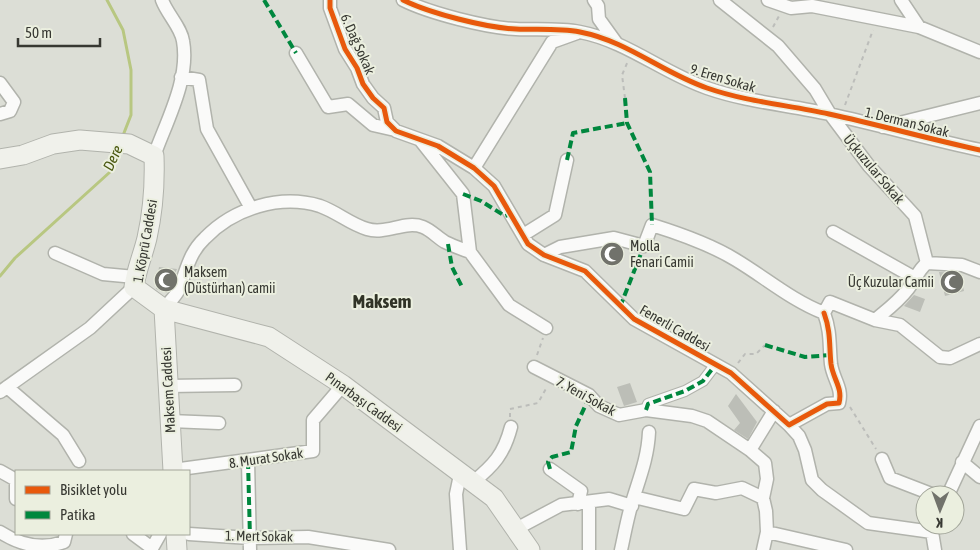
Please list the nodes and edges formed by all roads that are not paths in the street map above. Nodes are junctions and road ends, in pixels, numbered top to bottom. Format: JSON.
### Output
{"nodes":[{"id":1,"x":162,"y":0,"type":"edge"},
{"id":2,"x":330,"y":0,"type":"edge"},
{"id":3,"x":403,"y":0,"type":"edge"},
{"id":4,"x":594,"y":0,"type":"edge"},
{"id":5,"x":720,"y":0,"type":"edge"},
{"id":6,"x":768,"y":0,"type":"edge"},
{"id":7,"x":901,"y":0,"type":"edge"},
{"id":8,"x":919,"y":27,"type":"junction"},
{"id":9,"x":581,"y":32,"type":"junction"},
{"id":10,"x":617,"y":44,"type":"junction"},
{"id":11,"x":980,"y":52,"type":"edge"},
{"id":12,"x":296,"y":53,"type":"dead end"},
{"id":13,"x":181,"y":77,"type":"junction"},
{"id":14,"x":0,"y":83,"type":"edge"},
{"id":15,"x":980,"y":102,"type":"edge"},
{"id":16,"x":0,"y":114,"type":"edge"},
{"id":17,"x":835,"y":115,"type":"junction"},
{"id":18,"x":882,"y":127,"type":"junction"},
{"id":19,"x":395,"y":130,"type":"junction"},
{"id":20,"x":421,"y":140,"type":"junction"},
{"id":21,"x":980,"y":150,"type":"edge"},
{"id":22,"x":154,"y":156,"type":"junction"},
{"id":23,"x":0,"y":159,"type":"edge"},
{"id":24,"x":567,"y":160,"type":"dead end"},
{"id":25,"x":474,"y":168,"type":"junction"},
{"id":26,"x":251,"y":208,"type":"junction"},
{"id":27,"x":833,"y":232,"type":"dead end"},
{"id":28,"x":523,"y":235,"type":"junction"},
{"id":29,"x":470,"y":252,"type":"junction"},
{"id":30,"x":55,"y":253,"type":"dead end"},
{"id":31,"x":544,"y":255,"type":"junction"},
{"id":32,"x":927,"y":263,"type":"junction"},
{"id":33,"x":980,"y":272,"type":"edge"},
{"id":34,"x":135,"y":282,"type":"junction"},
{"id":35,"x":913,"y":282,"type":"junction"},
{"id":36,"x":164,"y":309,"type":"junction"},
{"id":37,"x":824,"y":313,"type":"junction"},
{"id":38,"x":875,"y":320,"type":"junction"},
{"id":39,"x":546,"y":328,"type":"road end"},
{"id":40,"x":980,"y":344,"type":"edge"},
{"id":41,"x":716,"y":364,"type":"junction"},
{"id":42,"x":534,"y":367,"type":"road end"},
{"id":43,"x":235,"y":385,"type":"dead end"},
{"id":44,"x":343,"y":385,"type":"junction"},
{"id":45,"x":168,"y":386,"type":"junction"},
{"id":46,"x":3,"y":390,"type":"edge"},
{"id":47,"x":646,"y":410,"type":"junction"},
{"id":48,"x":774,"y":411,"type":"junction"},
{"id":49,"x":170,"y":421,"type":"junction"},
{"id":50,"x":218,"y":423,"type":"dead end"},
{"id":51,"x":789,"y":425,"type":"junction"},
{"id":52,"x":980,"y":426,"type":"edge"},
{"id":53,"x":511,"y":427,"type":"road end"},
{"id":54,"x":649,"y":432,"type":"dead end"},
{"id":55,"x":750,"y":450,"type":"junction"},
{"id":56,"x":882,"y":459,"type":"road end"},
{"id":57,"x":79,"y":461,"type":"dead end"},
{"id":58,"x":248,"y":461,"type":"junction"},
{"id":59,"x":962,"y":462,"type":"junction"},
{"id":60,"x":550,"y":469,"type":"dead end"},
{"id":61,"x":173,"y":470,"type":"edge"},
{"id":62,"x":180,"y":470,"type":"edge"},
{"id":63,"x":0,"y":471,"type":"edge"},
{"id":64,"x":980,"y":477,"type":"edge"},
{"id":65,"x":15,"y":479,"type":"edge"},
{"id":66,"x":466,"y":479,"type":"junction"},
{"id":67,"x":952,"y":485,"type":"edge"},
{"id":68,"x":915,"y":488,"type":"edge"},
{"id":69,"x":763,"y":498,"type":"junction"},
{"id":70,"x":633,"y":501,"type":"junction"},
{"id":71,"x":583,"y":503,"type":"junction"},
{"id":72,"x":915,"y":526,"type":"edge"},
{"id":73,"x":516,"y":529,"type":"junction"},
{"id":74,"x":0,"y":532,"type":"edge"},
{"id":75,"x":767,"y":532,"type":"junction"},
{"id":76,"x":190,"y":534,"type":"edge"},
{"id":77,"x":26,"y":535,"type":"edge"},
{"id":78,"x":66,"y":535,"type":"edge"},
{"id":79,"x":134,"y":535,"type":"edge"},
{"id":80,"x":159,"y":535,"type":"edge"},
{"id":81,"x":176,"y":535,"type":"edge"},
{"id":82,"x":934,"y":535,"type":"edge"},
{"id":83,"x":250,"y":544,"type":"edge"},
{"id":84,"x":30,"y":546,"type":"junction"},
{"id":85,"x":54,"y":548,"type":"edge"},
{"id":86,"x":152,"y":549,"type":"edge"},
{"id":87,"x":177,"y":550,"type":"edge"},
{"id":88,"x":386,"y":550,"type":"edge"},
{"id":89,"x":460,"y":550,"type":"edge"},
{"id":90,"x":530,"y":550,"type":"edge"},
{"id":91,"x":589,"y":550,"type":"edge"},
{"id":92,"x":621,"y":550,"type":"edge"},
{"id":93,"x":763,"y":550,"type":"edge"},
{"id":94,"x":846,"y":550,"type":"edge"},
{"id":95,"x":935,"y":550,"type":"edge"}],
"edges":[{"from":1,"to":13,"type":"street"},
{"from":2,"to":19,"type":"street","name":"6. Dağ Sokak"},
{"from":3,"to":9,"type":"street","name":"9. Eren Sokak"},
{"from":4,"to":10,"type":"street"},
{"from":5,"to":17,"type":"street","name":"Üçkuzular Sokak"},
{"from":6,"to":8,"type":"street"},
{"from":7,"to":8,"type":"street"},
{"from":8,"to":11,"type":"street"},
{"from":9,"to":10,"type":"street","name":"9. Eren Sokak"},
{"from":9,"to":25,"type":"street"},
{"from":10,"to":17,"type":"street","name":"9. Eren Sokak"},
{"from":12,"to":19,"type":"street"},
{"from":13,"to":22,"type":"street"},
{"from":13,"to":26,"type":"street"},
{"from":14,"to":16,"type":"street"},
{"from":15,"to":18,"type":"street"},
{"from":17,"to":18,"type":"street","name":"1. Derman Sokak"},
{"from":17,"to":32,"type":"street","name":"Üçkuzular Sokak"},
{"from":18,"to":21,"type":"street","name":"1. Derman Sokak"},
{"from":19,"to":20,"type":"street"},
{"from":20,"to":25,"type":"street","name":"Fenerli Caddesi"},
{"from":20,"to":29,"type":"street"},
{"from":22,"to":23,"type":"main road"},
{"from":22,"to":34,"type":"main road","name":"1. Köprü Caddesi"},
{"from":24,"to":28,"type":"street"},
{"from":25,"to":28,"type":"street","name":"Fenerli Caddesi"},
{"from":26,"to":29,"type":"street"},
{"from":26,"to":36,"type":"street"},
{"from":27,"to":35,"type":"street"},
{"from":28,"to":31,"type":"street","name":"Fenerli Caddesi"},
{"from":29,"to":39,"type":"street"},
{"from":30,"to":34,"type":"street"},
{"from":31,"to":37,"type":"street"},
{"from":31,"to":41,"type":"street","name":"Fenerli Caddesi"},
{"from":32,"to":33,"type":"street"},
{"from":32,"to":35,"type":"street"},
{"from":34,"to":36,"type":"main road","name":"1. Köprü Caddesi"},
{"from":34,"to":46,"type":"street"},
{"from":35,"to":38,"type":"street"},
{"from":36,"to":44,"type":"main road","name":"Pınarbaşı Caddesi"},
{"from":36,"to":45,"type":"main road","name":"Maksem Caddesi"},
{"from":37,"to":38,"type":"street"},
{"from":37,"to":51,"type":"street"},
{"from":38,"to":40,"type":"street"},
{"from":41,"to":47,"type":"street"},
{"from":41,"to":48,"type":"street","name":"Fenerli Caddesi"},
{"from":42,"to":47,"type":"street","name":"7. Yeni Sokak"},
{"from":43,"to":45,"type":"street"},
{"from":44,"to":58,"type":"street","name":"8. Murat Sokak"},
{"from":44,"to":66,"type":"main road","name":"Pınarbaşı Caddesi"},
{"from":45,"to":49,"type":"main road","name":"Maksem Caddesi"},
{"from":46,"to":57,"type":"street"},
{"from":47,"to":55,"type":"street","name":"7. Yeni Sokak"},
{"from":48,"to":51,"type":"street","name":"Fenerli Caddesi"},
{"from":48,"to":55,"type":"street"},
{"from":49,"to":50,"type":"street"},
{"from":49,"to":61,"type":"main road","name":"Maksem Caddesi"},
{"from":51,"to":72,"type":"street","name":"Fenerli Caddesi"},
{"from":52,"to":59,"type":"street"},
{"from":53,"to":66,"type":"street"},
{"from":54,"to":70,"type":"street"},
{"from":55,"to":69,"type":"street","name":"7. Yeni Sokak"},
{"from":56,"to":68,"type":"street"},
{"from":58,"to":62,"type":"street","name":"8. Murat Sokak"},
{"from":58,"to":83,"type":"street"},
{"from":59,"to":64,"type":"street"},
{"from":59,"to":67,"type":"street"},
{"from":60,"to":71,"type":"street"},
{"from":63,"to":65,"type":"street"},
{"from":66,"to":73,"type":"main road","name":"Pınarbaşı Caddesi"},
{"from":66,"to":89,"type":"street"},
{"from":69,"to":70,"type":"street"},
{"from":69,"to":75,"type":"street"},
{"from":70,"to":71,"type":"street"},
{"from":70,"to":92,"type":"street"},
{"from":71,"to":73,"type":"street"},
{"from":71,"to":91,"type":"street"},
{"from":73,"to":90,"type":"main road","name":"Pınarbaşı Caddesi"},
{"from":74,"to":84,"type":"street"},
{"from":75,"to":93,"type":"street"},
{"from":75,"to":94,"type":"street"},
{"from":76,"to":83,"type":"street","name":"1. Mert Sokak"},
{"from":77,"to":84,"type":"street"},
{"from":78,"to":85,"type":"street"},
{"from":79,"to":86,"type":"street"},
{"from":80,"to":86,"type":"street"},
{"from":81,"to":87,"type":"main road"},
{"from":82,"to":95,"type":"street"},
{"from":83,"to":88,"type":"street","name":"1. Mert Sokak"},
{"from":84,"to":85,"type":"street"}]}
